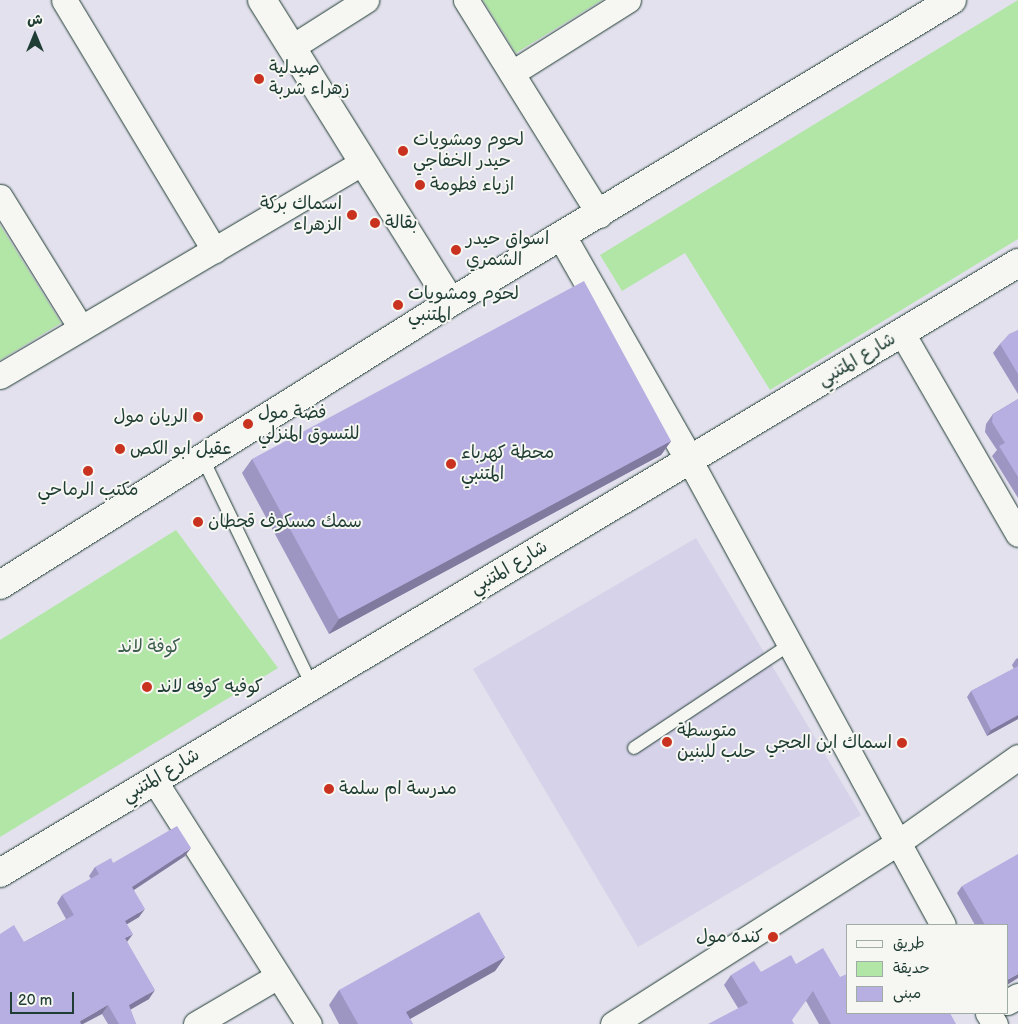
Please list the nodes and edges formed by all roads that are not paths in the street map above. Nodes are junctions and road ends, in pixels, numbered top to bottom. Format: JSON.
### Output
{"nodes":[{"id":1,"x":64,"y":0,"type":"edge"},
{"id":2,"x":262,"y":0,"type":"edge"},
{"id":3,"x":366,"y":0,"type":"edge"},
{"id":4,"x":466,"y":0,"type":"edge"},
{"id":5,"x":628,"y":0,"type":"edge"},
{"id":6,"x":945,"y":2,"type":"edge"},
{"id":7,"x":292,"y":48,"type":"junction"},
{"id":8,"x":512,"y":73,"type":"junction"},
{"id":9,"x":363,"y":162,"type":"junction"},
{"id":10,"x":0,"y":197,"type":"edge"},
{"id":11,"x":600,"y":215,"type":"junction"},
{"id":12,"x":563,"y":238,"type":"junction"},
{"id":13,"x":214,"y":250,"type":"junction"},
{"id":14,"x":1018,"y":263,"type":"edge"},
{"id":15,"x":451,"y":302,"type":"junction"},
{"id":16,"x":81,"y":328,"type":"junction"},
{"id":17,"x":902,"y":333,"type":"junction"},
{"id":18,"x":0,"y":376,"type":"edge"},
{"id":19,"x":203,"y":459,"type":"junction"},
{"id":20,"x":690,"y":461,"type":"junction"},
{"id":21,"x":1016,"y":525,"type":"edge"},
{"id":22,"x":0,"y":585,"type":"edge"},
{"id":23,"x":792,"y":643,"type":"junction"},
{"id":24,"x":312,"y":685,"type":"junction"},
{"id":25,"x":634,"y":748,"type":"dead end"},
{"id":26,"x":1018,"y":757,"type":"edge"},
{"id":27,"x":154,"y":780,"type":"junction"},
{"id":28,"x":900,"y":841,"type":"junction"},
{"id":29,"x":0,"y":873,"type":"edge"},
{"id":30,"x":943,"y":924,"type":"edge"},
{"id":31,"x":278,"y":976,"type":"junction"},
{"id":32,"x":196,"y":1024,"type":"edge"},
{"id":33,"x":308,"y":1024,"type":"edge"},
{"id":34,"x":613,"y":1024,"type":"edge"}],
"edges":[{"from":1,"to":13,"type":"street"},
{"from":2,"to":7,"type":"street"},
{"from":3,"to":7,"type":"street"},
{"from":4,"to":8,"type":"street"},
{"from":5,"to":8,"type":"street"},
{"from":6,"to":11,"type":"street"},
{"from":7,"to":9,"type":"street"},
{"from":8,"to":11,"type":"street"},
{"from":9,"to":13,"type":"street"},
{"from":9,"to":15,"type":"street"},
{"from":10,"to":16,"type":"street"},
{"from":11,"to":12,"type":"street"},
{"from":12,"to":15,"type":"street"},
{"from":12,"to":20,"type":"street"},
{"from":13,"to":16,"type":"street"},
{"from":14,"to":17,"type":"street","name":"شارع المتنبي"},
{"from":15,"to":19,"type":"street"},
{"from":16,"to":18,"type":"street"},
{"from":17,"to":20,"type":"street","name":"شارع المتنبي"},
{"from":17,"to":21,"type":"street"},
{"from":19,"to":22,"type":"street"},
{"from":19,"to":24,"type":"lane"},
{"from":20,"to":23,"type":"street"},
{"from":20,"to":24,"type":"street","name":"شارع المتنبي"},
{"from":23,"to":25,"type":"lane"},
{"from":23,"to":28,"type":"street"},
{"from":24,"to":27,"type":"street","name":"شارع المتنبي"},
{"from":26,"to":28,"type":"street"},
{"from":27,"to":29,"type":"street","name":"شارع المتنبي"},
{"from":27,"to":31,"type":"street"},
{"from":28,"to":30,"type":"street"},
{"from":28,"to":34,"type":"street"},
{"from":31,"to":32,"type":"street"},
{"from":31,"to":33,"type":"street"}]}
